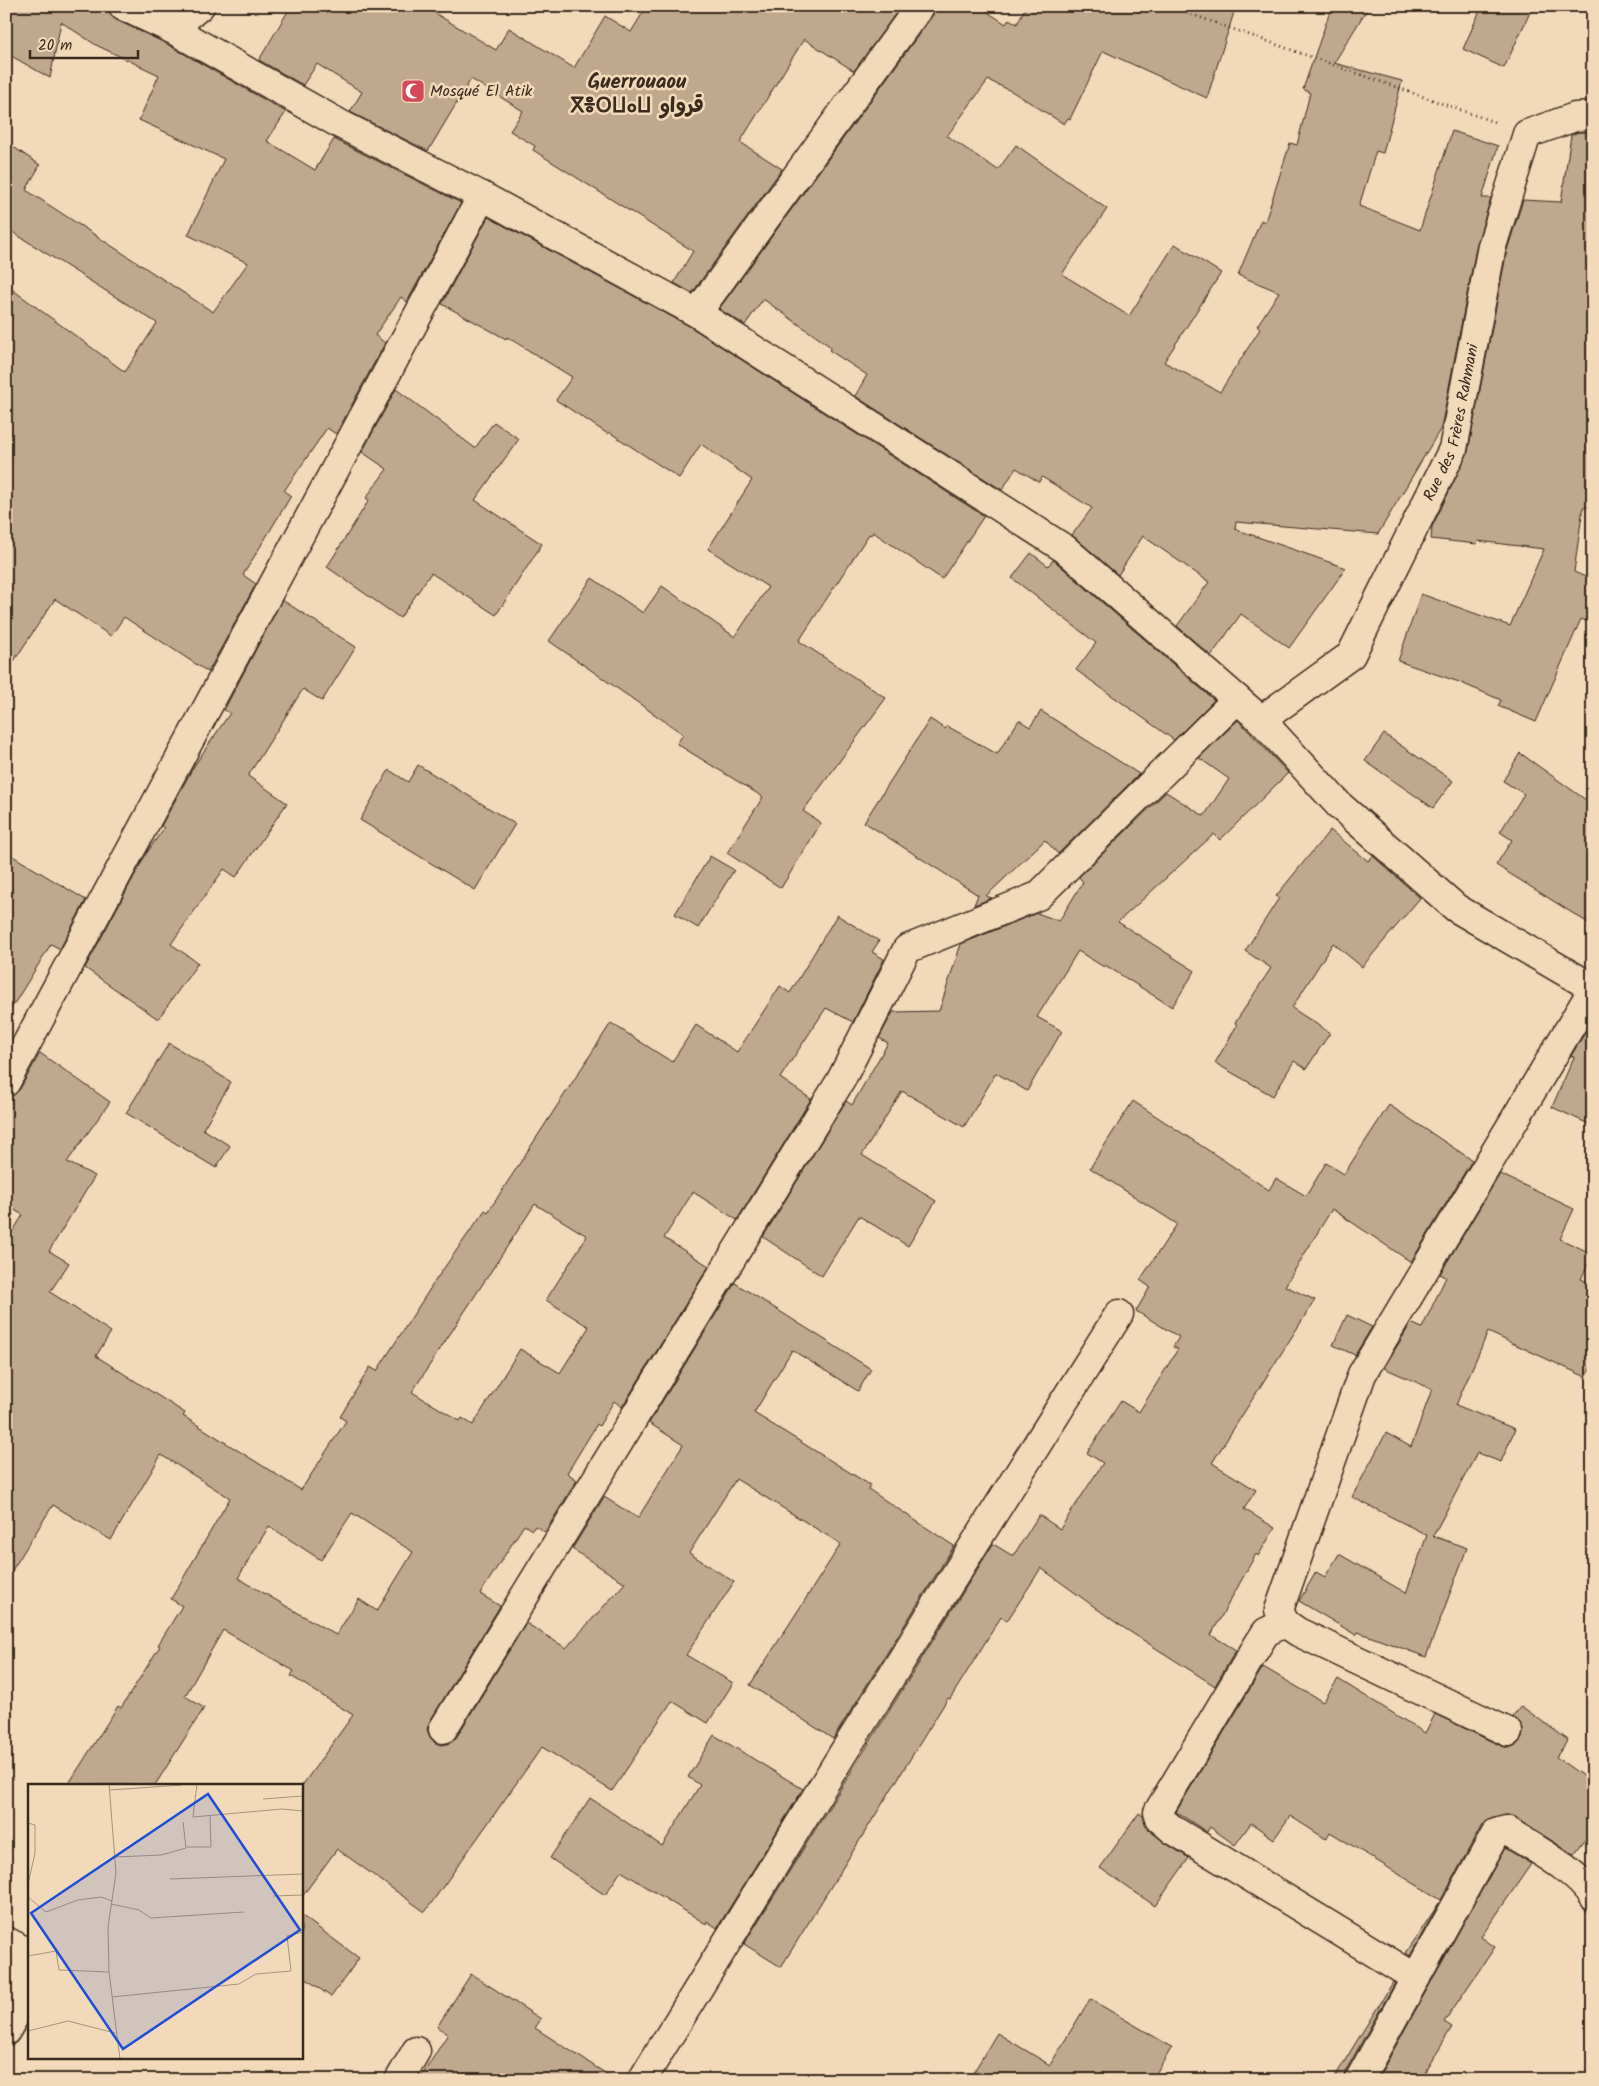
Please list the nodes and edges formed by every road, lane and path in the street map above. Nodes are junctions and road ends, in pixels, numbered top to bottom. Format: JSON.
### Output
{"nodes":[{"id":1,"x":123,"y":6,"type":"edge"},
{"id":2,"x":200,"y":6,"type":"edge"},
{"id":3,"x":920,"y":6,"type":"edge"},
{"id":4,"x":1168,"y":6,"type":"edge"},
{"id":5,"x":172,"y":29,"type":"junction"},
{"id":6,"x":1593,"y":116,"type":"edge"},
{"id":7,"x":1527,"y":134,"type":"junction"},
{"id":8,"x":482,"y":196,"type":"junction"},
{"id":9,"x":697,"y":313,"type":"junction"},
{"id":10,"x":1237,"y":699,"type":"junction"},
{"id":11,"x":1261,"y":720,"type":"junction"},
{"id":12,"x":1593,"y":988,"type":"edge"},
{"id":13,"x":6,"y":1082,"type":"edge"},
{"id":14,"x":1119,"y":1314,"type":"dead end"},
{"id":15,"x":1284,"y":1623,"type":"junction"},
{"id":16,"x":443,"y":1729,"type":"dead end"},
{"id":17,"x":1508,"y":1732,"type":"dead end"},
{"id":18,"x":1593,"y":1897,"type":"edge"},
{"id":19,"x":6,"y":1941,"type":"edge"},
{"id":20,"x":1416,"y":1978,"type":"junction"},
{"id":21,"x":6,"y":2031,"type":"edge"},
{"id":22,"x":416,"y":2051,"type":"dead end"},
{"id":23,"x":399,"y":2080,"type":"edge"},
{"id":24,"x":642,"y":2080,"type":"edge"},
{"id":25,"x":1359,"y":2080,"type":"edge"}],
"edges":[{"from":1,"to":5,"type":"street"},
{"from":2,"to":5,"type":"street"},
{"from":3,"to":9,"type":"street"},
{"from":4,"to":7,"type":"path"},
{"from":5,"to":8,"type":"street"},
{"from":6,"to":7,"type":"street"},
{"from":7,"to":11,"type":"street","name":"Rue des Frères Rahmani"},
{"from":8,"to":9,"type":"street"},
{"from":8,"to":13,"type":"street"},
{"from":9,"to":10,"type":"street"},
{"from":10,"to":11,"type":"street"},
{"from":10,"to":16,"type":"street"},
{"from":11,"to":12,"type":"street"},
{"from":12,"to":15,"type":"street"},
{"from":14,"to":24,"type":"street"},
{"from":15,"to":17,"type":"street"},
{"from":15,"to":20,"type":"street"},
{"from":18,"to":20,"type":"street"},
{"from":19,"to":21,"type":"street"},
{"from":20,"to":25,"type":"street"},
{"from":22,"to":23,"type":"street"}]}
